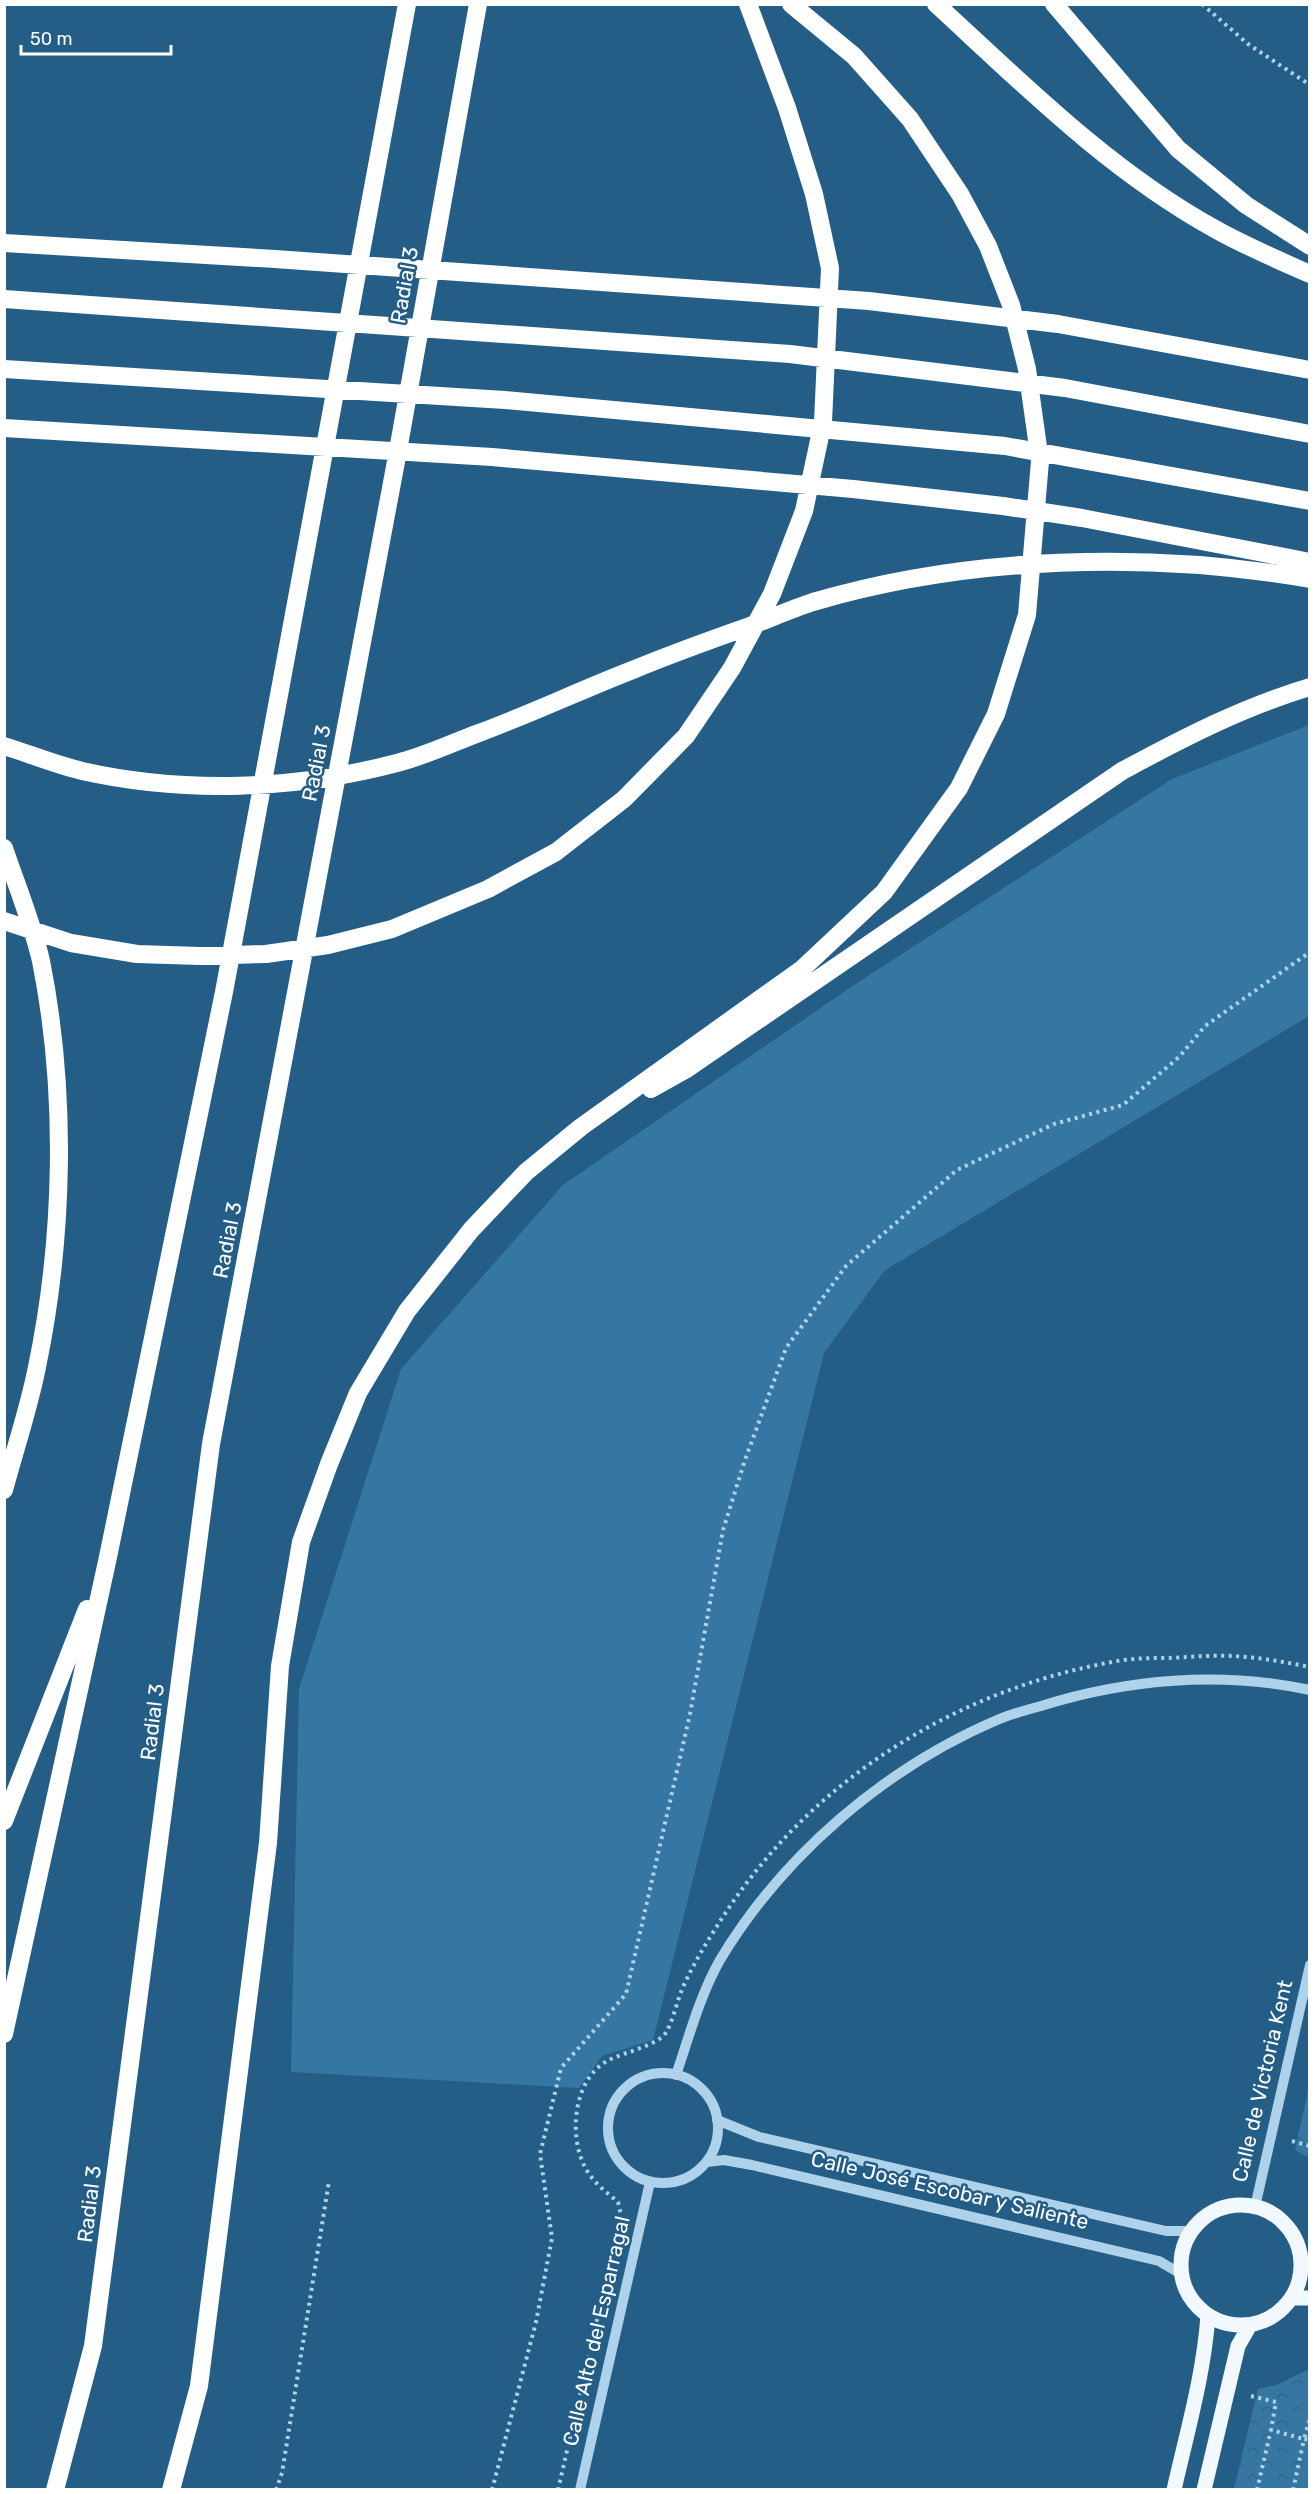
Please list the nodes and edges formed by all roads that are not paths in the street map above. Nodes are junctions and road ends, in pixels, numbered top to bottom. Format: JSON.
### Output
{"nodes":[{"id":1,"x":407,"y":4,"type":"edge"},
{"id":2,"x":478,"y":4,"type":"edge"},
{"id":3,"x":748,"y":4,"type":"edge"},
{"id":4,"x":791,"y":4,"type":"edge"},
{"id":5,"x":936,"y":4,"type":"edge"},
{"id":6,"x":1054,"y":4,"type":"edge"},
{"id":7,"x":4,"y":243,"type":"edge"},
{"id":8,"x":1310,"y":246,"type":"edge"},
{"id":9,"x":1310,"y":274,"type":"edge"},
{"id":10,"x":4,"y":299,"type":"edge"},
{"id":11,"x":4,"y":369,"type":"edge"},
{"id":12,"x":1310,"y":370,"type":"edge"},
{"id":13,"x":4,"y":428,"type":"edge"},
{"id":14,"x":1310,"y":434,"type":"edge"},
{"id":15,"x":1310,"y":501,"type":"edge"},
{"id":16,"x":1310,"y":562,"type":"edge"},
{"id":17,"x":1310,"y":579,"type":"edge"},
{"id":18,"x":1310,"y":687,"type":"edge"},
{"id":19,"x":4,"y":746,"type":"edge"},
{"id":20,"x":4,"y":848,"type":"edge"},
{"id":21,"x":4,"y":921,"type":"edge"},
{"id":22,"x":581,"y":1127,"type":"junction"},
{"id":23,"x":4,"y":1490,"type":"edge"},
{"id":24,"x":108,"y":1557,"type":"junction"},
{"id":25,"x":1310,"y":1690,"type":"edge"},
{"id":26,"x":4,"y":1821,"type":"edge"},
{"id":27,"x":1310,"y":1965,"type":"edge"},
{"id":28,"x":4,"y":2034,"type":"edge"},
{"id":29,"x":676,"y":2075,"type":"junction"},
{"id":30,"x":717,"y":2120,"type":"junction"},
{"id":31,"x":706,"y":2162,"type":"junction"},
{"id":32,"x":650,"y":2182,"type":"junction"},
{"id":33,"x":1256,"y":2207,"type":"junction"},
{"id":34,"x":1191,"y":2231,"type":"junction"},
{"id":35,"x":1304,"y":2254,"type":"edge"},
{"id":36,"x":1181,"y":2274,"type":"junction"},
{"id":37,"x":1291,"y":2298,"type":"junction"},
{"id":38,"x":1310,"y":2298,"type":"edge"},
{"id":39,"x":1208,"y":2315,"type":"junction"},
{"id":40,"x":1250,"y":2325,"type":"junction"},
{"id":41,"x":55,"y":2490,"type":"edge"},
{"id":42,"x":171,"y":2490,"type":"edge"},
{"id":43,"x":580,"y":2490,"type":"edge"},
{"id":44,"x":1174,"y":2490,"type":"edge"},
{"id":45,"x":1204,"y":2490,"type":"edge"}],
"edges":[{"from":1,"to":24,"type":"highway"},
{"from":2,"to":41,"type":"highway","name":"Radial 3"},
{"from":3,"to":21,"type":"highway"},
{"from":4,"to":22,"type":"highway"},
{"from":5,"to":9,"type":"highway"},
{"from":6,"to":8,"type":"highway"},
{"from":7,"to":12,"type":"highway"},
{"from":10,"to":14,"type":"highway"},
{"from":11,"to":15,"type":"highway"},
{"from":13,"to":16,"type":"highway"},
{"from":17,"to":19,"type":"highway"},
{"from":18,"to":22,"type":"highway"},
{"from":20,"to":23,"type":"highway"},
{"from":22,"to":42,"type":"highway"},
{"from":24,"to":26,"type":"highway"},
{"from":24,"to":28,"type":"highway"},
{"from":25,"to":29,"type":"street"},
{"from":27,"to":33,"type":"street","name":"Calle de Victoria Kent"},
{"from":29,"to":30,"type":"street"},
{"from":29,"to":32,"type":"street"},
{"from":30,"to":31,"type":"street"},
{"from":30,"to":34,"type":"street","name":"Calle José Escobar y Saliente"},
{"from":31,"to":32,"type":"street"},
{"from":31,"to":36,"type":"street","name":"Calle José Escobar y Saliente"},
{"from":32,"to":43,"type":"street","name":"Calle Alto del Esparragal"},
{"from":33,"to":34,"type":"main road"},
{"from":33,"to":35,"type":"main road"},
{"from":34,"to":36,"type":"main road"},
{"from":35,"to":37,"type":"main road"},
{"from":36,"to":39,"type":"main road"},
{"from":37,"to":38,"type":"main road"},
{"from":37,"to":40,"type":"main road"},
{"from":39,"to":40,"type":"main road"},
{"from":39,"to":44,"type":"main road"},
{"from":40,"to":45,"type":"main road"}]}
